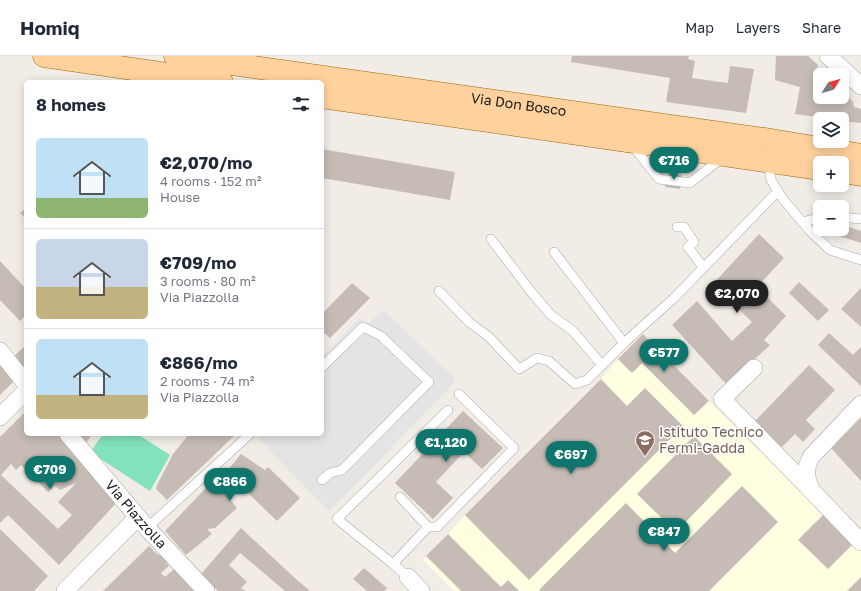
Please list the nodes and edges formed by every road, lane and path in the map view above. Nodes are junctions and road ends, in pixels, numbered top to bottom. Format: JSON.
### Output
{"nodes":[{"id":1,"x":44,"y":56,"type":"edge"},
{"id":2,"x":175,"y":56,"type":"edge"},
{"id":3,"x":828,"y":56,"type":"edge"},
{"id":4,"x":208,"y":80,"type":"edge"},
{"id":5,"x":861,"y":86,"type":"edge"},
{"id":6,"x":324,"y":97,"type":"edge"},
{"id":7,"x":771,"y":140,"type":"junction"},
{"id":8,"x":629,"y":142,"type":"junction"},
{"id":9,"x":861,"y":155,"type":"edge"},
{"id":10,"x":725,"y":156,"type":"junction"},
{"id":11,"x":768,"y":162,"type":"junction"},
{"id":12,"x":813,"y":168,"type":"edge"},
{"id":13,"x":849,"y":173,"type":"edge"},
{"id":14,"x":861,"y":175,"type":"edge"},
{"id":15,"x":778,"y":191,"type":"junction"},
{"id":16,"x":849,"y":218,"type":"edge"},
{"id":17,"x":861,"y":219,"type":"edge"},
{"id":18,"x":813,"y":220,"type":"edge"},
{"id":19,"x":802,"y":222,"type":"junction"},
{"id":20,"x":677,"y":227,"type":"dead end"},
{"id":21,"x":491,"y":240,"type":"dead end"},
{"id":22,"x":554,"y":252,"type":"dead end"},
{"id":23,"x":861,"y":260,"type":"edge"},
{"id":24,"x":703,"y":267,"type":"junction"},
{"id":25,"x":439,"y":291,"type":"dead end"},
{"id":26,"x":624,"y":343,"type":"junction"},
{"id":27,"x":0,"y":351,"type":"edge"},
{"id":28,"x":324,"y":365,"type":"edge"},
{"id":29,"x":602,"y":365,"type":"junction"},
{"id":30,"x":754,"y":368,"type":"dead end"},
{"id":31,"x":24,"y":381,"type":"edge"},
{"id":32,"x":24,"y":393,"type":"edge"},
{"id":33,"x":459,"y":394,"type":"dead end"},
{"id":34,"x":861,"y":404,"type":"edge"},
{"id":35,"x":448,"y":410,"type":"dead end"},
{"id":36,"x":0,"y":417,"type":"edge"},
{"id":37,"x":70,"y":436,"type":"edge"},
{"id":38,"x":248,"y":436,"type":"edge"},
{"id":39,"x":322,"y":480,"type":"dead end"},
{"id":40,"x":811,"y":490,"type":"junction"},
{"id":41,"x":400,"y":497,"type":"dead end"},
{"id":42,"x":143,"y":523,"type":"junction"},
{"id":43,"x":428,"y":527,"type":"junction"},
{"id":44,"x":861,"y":542,"type":"edge"},
{"id":45,"x":393,"y":564,"type":"junction"},
{"id":46,"x":408,"y":577,"type":"joint"},
{"id":47,"x":65,"y":591,"type":"edge"},
{"id":48,"x":206,"y":591,"type":"edge"},
{"id":49,"x":421,"y":591,"type":"edge"}],
"edges":[{"from":1,"to":4,"type":"main road"},
{"from":2,"to":7,"type":"main road","name":"Via Don Bosco"},
{"from":3,"to":5,"type":"street"},
{"from":6,"to":8,"type":"main road","name":"Via Don Bosco"},
{"from":7,"to":9,"type":"main road","name":"Via Don Bosco"},
{"from":7,"to":11,"type":"main road"},
{"from":8,"to":10,"type":"main road","name":"Via Don Bosco"},
{"from":8,"to":10,"type":"lane"},
{"from":10,"to":11,"type":"main road","name":"Via Don Bosco"},
{"from":11,"to":12,"type":"main road","name":"Via Don Bosco"},
{"from":11,"to":15,"type":"lane"},
{"from":13,"to":14,"type":"main road"},
{"from":15,"to":19,"type":"lane"},
{"from":15,"to":24,"type":"lane"},
{"from":16,"to":17,"type":"lane"},
{"from":18,"to":19,"type":"lane"},
{"from":19,"to":23,"type":"lane"},
{"from":20,"to":24,"type":"lane"},
{"from":21,"to":29,"type":"lane"},
{"from":22,"to":26,"type":"lane"},
{"from":24,"to":26,"type":"lane"},
{"from":25,"to":29,"type":"lane"},
{"from":26,"to":29,"type":"lane"},
{"from":27,"to":31,"type":"street"},
{"from":28,"to":39,"type":"lane"},
{"from":30,"to":40,"type":"street"},
{"from":32,"to":36,"type":"street"},
{"from":33,"to":43,"type":"lane"},
{"from":34,"to":40,"type":"street"},
{"from":35,"to":45,"type":"lane"},
{"from":37,"to":42,"type":"street","name":"Via Piazzolla"},
{"from":38,"to":42,"type":"lane"},
{"from":40,"to":44,"type":"street"},
{"from":41,"to":43,"type":"lane"},
{"from":42,"to":47,"type":"street"},
{"from":42,"to":48,"type":"street","name":"Via Piazzolla"},
{"from":43,"to":45,"type":"lane"},
{"from":45,"to":46,"type":"lane"},
{"from":46,"to":49,"type":"street"}]}
